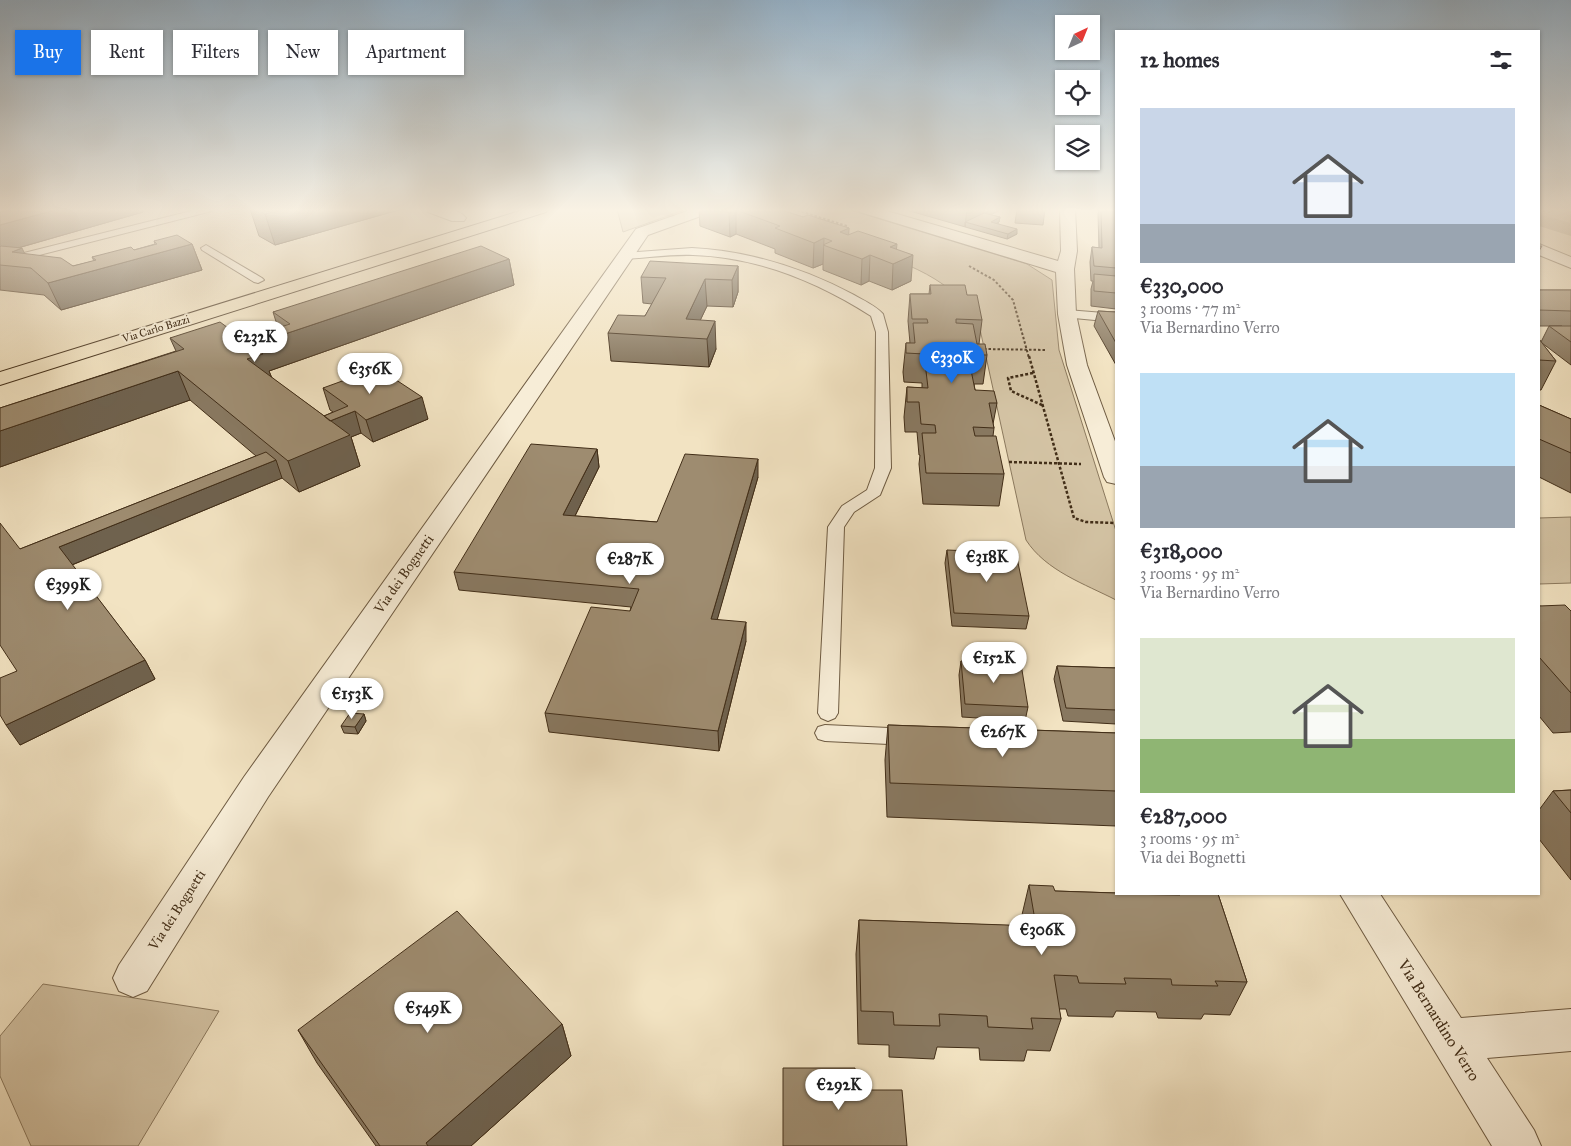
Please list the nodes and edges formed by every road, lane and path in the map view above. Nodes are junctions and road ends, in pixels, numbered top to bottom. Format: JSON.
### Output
{"nodes":[{"id":1,"x":230,"y":262,"type":"edge"},
{"id":2,"x":315,"y":262,"type":"edge"},
{"id":3,"x":371,"y":262,"type":"edge"},
{"id":4,"x":620,"y":262,"type":"edge"},
{"id":5,"x":759,"y":262,"type":"edge"},
{"id":6,"x":1043,"y":262,"type":"edge"},
{"id":7,"x":1066,"y":262,"type":"edge"},
{"id":8,"x":965,"y":265,"type":"dead end"},
{"id":9,"x":1065,"y":269,"type":"junction"},
{"id":10,"x":258,"y":280,"type":"junction"},
{"id":11,"x":239,"y":286,"type":"dead end"},
{"id":12,"x":1067,"y":314,"type":"junction"},
{"id":13,"x":1115,"y":318,"type":"edge"},
{"id":14,"x":984,"y":349,"type":"edge"},
{"id":15,"x":1027,"y":350,"type":"junction"},
{"id":16,"x":1074,"y":350,"type":"junction"},
{"id":17,"x":1033,"y":373,"type":"junction"},
{"id":18,"x":0,"y":379,"type":"edge"},
{"id":19,"x":1042,"y":405,"type":"junction"},
{"id":20,"x":1009,"y":462,"type":"dead end"},
{"id":21,"x":1058,"y":464,"type":"junction"},
{"id":22,"x":1086,"y":464,"type":"dead end"},
{"id":23,"x":1115,"y":474,"type":"edge"},
{"id":24,"x":1115,"y":523,"type":"edge"},
{"id":25,"x":828,"y":713,"type":"dead end"},
{"id":26,"x":825,"y":734,"type":"dead end"},
{"id":27,"x":930,"y":738,"type":"edge"},
{"id":28,"x":1360,"y":895,"type":"edge"},
{"id":29,"x":133,"y":978,"type":"dead end"},
{"id":30,"x":1571,"y":1030,"type":"edge"},
{"id":31,"x":1452,"y":1040,"type":"junction"},
{"id":32,"x":1518,"y":1146,"type":"edge"}],
"edges":[{"from":1,"to":10,"type":"lane"},
{"from":2,"to":10,"type":"main road"},
{"from":3,"to":18,"type":"main road","name":"Via Carlo Bazzi"},
{"from":4,"to":29,"type":"street","name":"Via dei Bognetti"},
{"from":5,"to":25,"type":"lane"},
{"from":6,"to":9,"type":"street"},
{"from":7,"to":9,"type":"street"},
{"from":8,"to":15,"type":"path"},
{"from":9,"to":12,"type":"street"},
{"from":10,"to":11,"type":"main road"},
{"from":12,"to":13,"type":"lane"},
{"from":12,"to":16,"type":"street"},
{"from":14,"to":15,"type":"path"},
{"from":15,"to":16,"type":"path"},
{"from":15,"to":17,"type":"path"},
{"from":16,"to":23,"type":"street"},
{"from":17,"to":19,"type":"path"},
{"from":17,"to":19,"type":"path"},
{"from":19,"to":21,"type":"path"},
{"from":20,"to":21,"type":"path"},
{"from":21,"to":22,"type":"path"},
{"from":21,"to":24,"type":"path"},
{"from":26,"to":27,"type":"lane"},
{"from":28,"to":31,"type":"street","name":"Via Bernardino Verro"},
{"from":30,"to":31,"type":"street"},
{"from":31,"to":32,"type":"street","name":"Via Bernardino Verro"}]}
